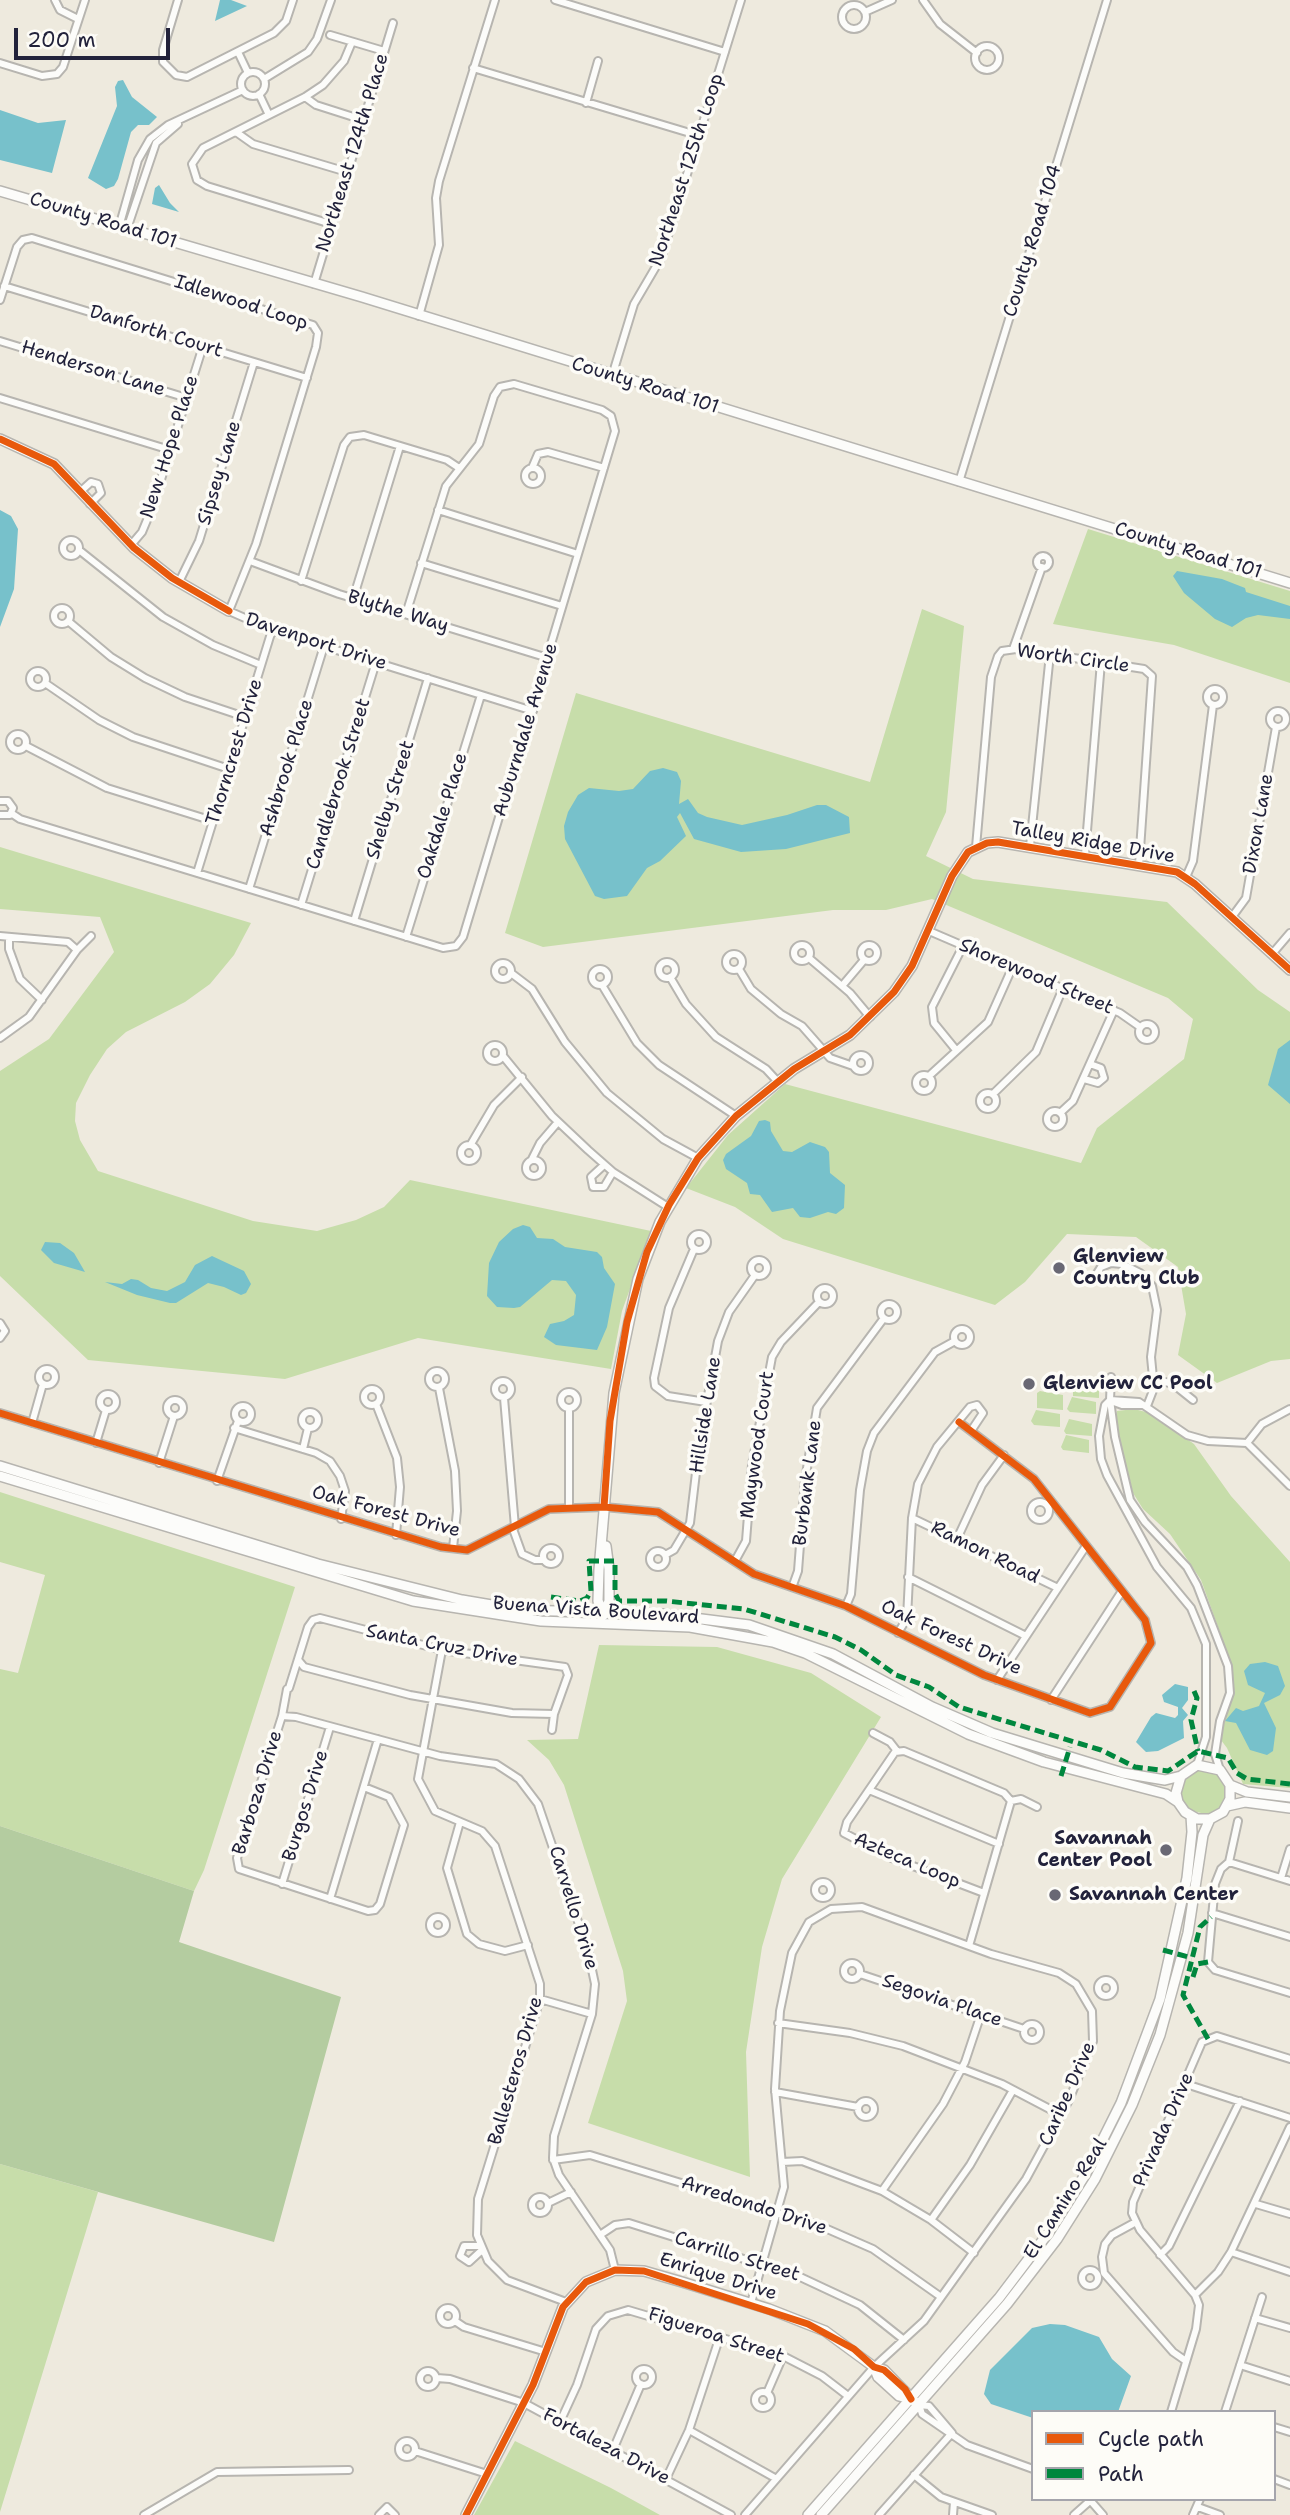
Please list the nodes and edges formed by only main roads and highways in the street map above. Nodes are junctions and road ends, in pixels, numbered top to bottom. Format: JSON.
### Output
{"nodes":[{"id":1,"x":0,"y":191,"type":"edge"},
{"id":2,"x":0,"y":439,"type":"edge"},
{"id":3,"x":1290,"y":583,"type":"edge"},
{"id":4,"x":229,"y":611,"type":"road end"},
{"id":5,"x":1290,"y":970,"type":"edge"},
{"id":6,"x":0,"y":1466,"type":"edge"},
{"id":7,"x":0,"y":1476,"type":"edge"},
{"id":8,"x":604,"y":1614,"type":"junction"},
{"id":9,"x":604,"y":1625,"type":"junction"},
{"id":10,"x":1123,"y":1773,"type":"junction"},
{"id":11,"x":1181,"y":1776,"type":"junction"},
{"id":12,"x":1120,"y":1783,"type":"junction"},
{"id":13,"x":1230,"y":1785,"type":"junction"},
{"id":14,"x":1290,"y":1797,"type":"edge"},
{"id":15,"x":1178,"y":1802,"type":"junction"},
{"id":16,"x":1227,"y":1806,"type":"junction"},
{"id":17,"x":1290,"y":1808,"type":"edge"},
{"id":18,"x":1191,"y":1816,"type":"junction"},
{"id":19,"x":1210,"y":1819,"type":"junction"},
{"id":20,"x":1185,"y":1888,"type":"junction"},
{"id":21,"x":1196,"y":1889,"type":"junction"},
{"id":22,"x":915,"y":2402,"type":"junction"},
{"id":23,"x":466,"y":2515,"type":"edge"},
{"id":24,"x":808,"y":2515,"type":"edge"},
{"id":25,"x":821,"y":2515,"type":"edge"}],
"edges":[{"from":1,"to":3,"type":"main road","name":"County Road 101"},
{"from":2,"to":4,"type":"main road","name":"Davenport Drive"},
{"from":5,"to":8,"type":"main road","name":"Talley Ridge Drive"},
{"from":6,"to":8,"type":"main road","name":"Buena Vista Boulevard"},
{"from":7,"to":9,"type":"main road","name":"Buena Vista Boulevard"},
{"from":8,"to":9,"type":"main road"},
{"from":8,"to":10,"type":"main road","name":"Buena Vista Boulevard"},
{"from":9,"to":12,"type":"main road","name":"Buena Vista Boulevard"},
{"from":10,"to":11,"type":"main road","name":"Buena Vista Boulevard"},
{"from":10,"to":12,"type":"main road"},
{"from":11,"to":13,"type":"main road"},
{"from":11,"to":15,"type":"main road"},
{"from":12,"to":15,"type":"main road","name":"Buena Vista Boulevard"},
{"from":13,"to":14,"type":"main road"},
{"from":13,"to":16,"type":"main road"},
{"from":15,"to":18,"type":"main road"},
{"from":16,"to":17,"type":"main road"},
{"from":16,"to":19,"type":"main road"},
{"from":18,"to":19,"type":"main road"},
{"from":18,"to":20,"type":"main road","name":"El Camino Real"},
{"from":19,"to":21,"type":"main road","name":"El Camino Real"},
{"from":20,"to":21,"type":"main road"},
{"from":20,"to":22,"type":"main road","name":"El Camino Real"},
{"from":21,"to":22,"type":"main road","name":"El Camino Real"},
{"from":22,"to":23,"type":"main road","name":"Enrique Drive"},
{"from":22,"to":24,"type":"main road","name":"El Camino Real"},
{"from":22,"to":25,"type":"main road","name":"El Camino Real"}]}
